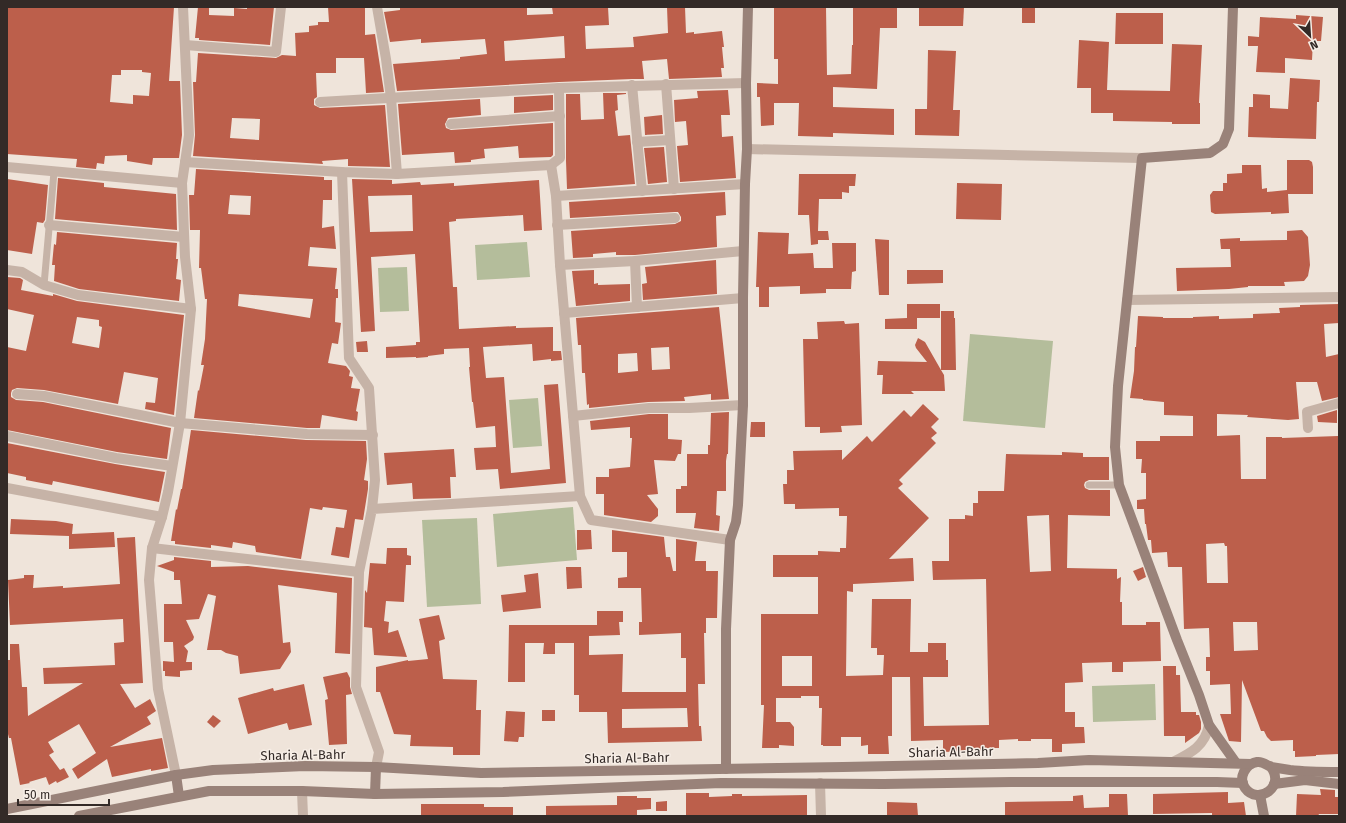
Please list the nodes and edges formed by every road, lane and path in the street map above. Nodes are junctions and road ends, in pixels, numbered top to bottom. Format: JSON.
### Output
{"nodes":[{"id":1,"x":183,"y":7,"type":"edge"},
{"id":2,"x":281,"y":7,"type":"edge"},
{"id":3,"x":377,"y":7,"type":"edge"},
{"id":4,"x":748,"y":7,"type":"edge"},
{"id":5,"x":1233,"y":7,"type":"edge"},
{"id":6,"x":184,"y":45,"type":"junction"},
{"id":7,"x":746,"y":82,"type":"junction"},
{"id":8,"x":666,"y":84,"type":"junction"},
{"id":9,"x":632,"y":85,"type":"junction"},
{"id":10,"x":559,"y":88,"type":"junction"},
{"id":11,"x":391,"y":98,"type":"junction"},
{"id":12,"x":320,"y":102,"type":"dead end"},
{"id":13,"x":560,"y":116,"type":"junction"},
{"id":14,"x":451,"y":124,"type":"dead end"},
{"id":15,"x":670,"y":140,"type":"junction"},
{"id":16,"x":637,"y":142,"type":"junction"},
{"id":17,"x":747,"y":149,"type":"junction"},
{"id":18,"x":1142,"y":158,"type":"junction"},
{"id":19,"x":185,"y":162,"type":"junction"},
{"id":20,"x":551,"y":165,"type":"junction"},
{"id":21,"x":7,"y":167,"type":"edge"},
{"id":22,"x":54,"y":172,"type":"junction"},
{"id":23,"x":342,"y":172,"type":"junction"},
{"id":24,"x":397,"y":174,"type":"junction"},
{"id":25,"x":182,"y":183,"type":"junction"},
{"id":26,"x":744,"y":184,"type":"junction"},
{"id":27,"x":674,"y":189,"type":"junction"},
{"id":28,"x":642,"y":191,"type":"junction"},
{"id":29,"x":556,"y":196,"type":"junction"},
{"id":30,"x":675,"y":218,"type":"dead end"},
{"id":31,"x":50,"y":225,"type":"junction"},
{"id":32,"x":558,"y":225,"type":"junction"},
{"id":33,"x":184,"y":237,"type":"junction"},
{"id":34,"x":743,"y":251,"type":"junction"},
{"id":35,"x":635,"y":261,"type":"junction"},
{"id":36,"x":560,"y":265,"type":"junction"},
{"id":37,"x":7,"y":270,"type":"edge"},
{"id":38,"x":44,"y":285,"type":"junction"},
{"id":39,"x":1339,"y":297,"type":"edge"},
{"id":40,"x":743,"y":298,"type":"junction"},
{"id":41,"x":1127,"y":300,"type":"junction"},
{"id":42,"x":637,"y":307,"type":"junction"},
{"id":43,"x":191,"y":309,"type":"junction"},
{"id":44,"x":564,"y":313,"type":"junction"},
{"id":45,"x":16,"y":394,"type":"dead end"},
{"id":46,"x":1339,"y":403,"type":"edge"},
{"id":47,"x":743,"y":405,"type":"junction"},
{"id":48,"x":573,"y":416,"type":"junction"},
{"id":49,"x":180,"y":423,"type":"junction"},
{"id":50,"x":1308,"y":428,"type":"dead end"},
{"id":51,"x":372,"y":435,"type":"junction"},
{"id":52,"x":7,"y":436,"type":"edge"},
{"id":53,"x":172,"y":466,"type":"junction"},
{"id":54,"x":1089,"y":484,"type":"dead end"},
{"id":55,"x":1118,"y":485,"type":"junction"},
{"id":56,"x":7,"y":488,"type":"edge"},
{"id":57,"x":580,"y":496,"type":"junction"},
{"id":58,"x":372,"y":509,"type":"junction"},
{"id":59,"x":162,"y":517,"type":"junction"},
{"id":60,"x":730,"y":540,"type":"junction"},
{"id":61,"x":152,"y":548,"type":"junction"},
{"id":62,"x":359,"y":572,"type":"junction"},
{"id":63,"x":1209,"y":725,"type":"junction"},
{"id":64,"x":1173,"y":762,"type":"junction"},
{"id":65,"x":1236,"y":763,"type":"junction"},
{"id":66,"x":1251,"y":764,"type":"junction"},
{"id":67,"x":1270,"y":766,"type":"junction"},
{"id":68,"x":376,"y":767,"type":"junction"},
{"id":69,"x":726,"y":769,"type":"junction"},
{"id":70,"x":1339,"y":772,"type":"edge"},
{"id":71,"x":176,"y":775,"type":"junction"},
{"id":72,"x":820,"y":783,"type":"junction"},
{"id":73,"x":1243,"y":783,"type":"junction"},
{"id":74,"x":1274,"y":784,"type":"junction"},
{"id":75,"x":1339,"y":784,"type":"edge"},
{"id":76,"x":302,"y":791,"type":"junction"},
{"id":77,"x":375,"y":794,"type":"junction"},
{"id":78,"x":1260,"y":795,"type":"junction"},
{"id":79,"x":179,"y":796,"type":"junction"},
{"id":80,"x":7,"y":808,"type":"edge"},
{"id":81,"x":79,"y":816,"type":"edge"},
{"id":82,"x":303,"y":816,"type":"edge"},
{"id":83,"x":821,"y":816,"type":"edge"},
{"id":84,"x":1264,"y":816,"type":"edge"}],
"edges":[{"from":1,"to":6,"type":"street"},
{"from":2,"to":6,"type":"street"},
{"from":3,"to":11,"type":"street"},
{"from":4,"to":7,"type":"main road"},
{"from":5,"to":18,"type":"main road"},
{"from":6,"to":19,"type":"street"},
{"from":7,"to":8,"type":"street"},
{"from":7,"to":17,"type":"main road"},
{"from":8,"to":9,"type":"street"},
{"from":8,"to":15,"type":"street"},
{"from":9,"to":10,"type":"street"},
{"from":9,"to":16,"type":"street"},
{"from":10,"to":11,"type":"street"},
{"from":10,"to":13,"type":"street"},
{"from":11,"to":12,"type":"street"},
{"from":11,"to":24,"type":"street"},
{"from":13,"to":14,"type":"street"},
{"from":13,"to":20,"type":"street"},
{"from":15,"to":16,"type":"street"},
{"from":15,"to":27,"type":"street"},
{"from":16,"to":28,"type":"street"},
{"from":17,"to":18,"type":"street"},
{"from":17,"to":26,"type":"main road"},
{"from":18,"to":41,"type":"main road"},
{"from":19,"to":23,"type":"street"},
{"from":19,"to":25,"type":"street"},
{"from":20,"to":24,"type":"street"},
{"from":20,"to":29,"type":"street"},
{"from":21,"to":22,"type":"street"},
{"from":22,"to":25,"type":"street"},
{"from":22,"to":31,"type":"lane"},
{"from":23,"to":24,"type":"street"},
{"from":23,"to":51,"type":"street"},
{"from":25,"to":33,"type":"street"},
{"from":26,"to":27,"type":"street"},
{"from":26,"to":34,"type":"main road"},
{"from":27,"to":28,"type":"street"},
{"from":28,"to":29,"type":"street"},
{"from":29,"to":32,"type":"street"},
{"from":30,"to":32,"type":"street"},
{"from":31,"to":33,"type":"street"},
{"from":31,"to":38,"type":"lane"},
{"from":32,"to":36,"type":"street"},
{"from":33,"to":43,"type":"street"},
{"from":34,"to":35,"type":"street"},
{"from":34,"to":40,"type":"main road"},
{"from":35,"to":36,"type":"street"},
{"from":35,"to":42,"type":"street"},
{"from":36,"to":44,"type":"street"},
{"from":37,"to":38,"type":"street"},
{"from":38,"to":43,"type":"street"},
{"from":39,"to":41,"type":"street"},
{"from":40,"to":42,"type":"street"},
{"from":40,"to":47,"type":"main road"},
{"from":41,"to":55,"type":"main road"},
{"from":42,"to":44,"type":"street"},
{"from":43,"to":49,"type":"street"},
{"from":44,"to":48,"type":"street"},
{"from":45,"to":49,"type":"street"},
{"from":46,"to":50,"type":"street"},
{"from":47,"to":48,"type":"street"},
{"from":47,"to":60,"type":"main road"},
{"from":48,"to":57,"type":"street"},
{"from":49,"to":51,"type":"street"},
{"from":49,"to":53,"type":"street"},
{"from":51,"to":58,"type":"street"},
{"from":52,"to":53,"type":"street"},
{"from":53,"to":59,"type":"street"},
{"from":54,"to":55,"type":"lane"},
{"from":55,"to":63,"type":"main road"},
{"from":56,"to":59,"type":"street"},
{"from":57,"to":58,"type":"street"},
{"from":57,"to":60,"type":"street"},
{"from":58,"to":62,"type":"street"},
{"from":59,"to":61,"type":"street"},
{"from":60,"to":69,"type":"main road"},
{"from":61,"to":62,"type":"street"},
{"from":61,"to":71,"type":"street"},
{"from":62,"to":68,"type":"street"},
{"from":63,"to":64,"type":"street"},
{"from":63,"to":65,"type":"main road"},
{"from":64,"to":65,"type":"main road","name":"Sharia Al-Bahr"},
{"from":64,"to":69,"type":"main road","name":"Sharia Al-Bahr"},
{"from":65,"to":66,"type":"main road","name":"Sharia Al-Bahr"},
{"from":66,"to":67,"type":"main road"},
{"from":66,"to":73,"type":"main road"},
{"from":67,"to":70,"type":"main road"},
{"from":67,"to":74,"type":"main road"},
{"from":68,"to":69,"type":"main road","name":"Sharia Al-Bahr"},
{"from":68,"to":71,"type":"main road","name":"Sharia Al-Bahr"},
{"from":68,"to":77,"type":"main road"},
{"from":71,"to":79,"type":"main road"},
{"from":71,"to":80,"type":"main road","name":"Sharia Al-Bahr"},
{"from":72,"to":73,"type":"main road"},
{"from":72,"to":77,"type":"main road"},
{"from":72,"to":83,"type":"street"},
{"from":73,"to":78,"type":"main road"},
{"from":74,"to":75,"type":"main road"},
{"from":74,"to":78,"type":"main road"},
{"from":76,"to":77,"type":"main road"},
{"from":76,"to":79,"type":"main road"},
{"from":76,"to":82,"type":"street"},
{"from":78,"to":84,"type":"main road"},
{"from":79,"to":81,"type":"main road"}]}
